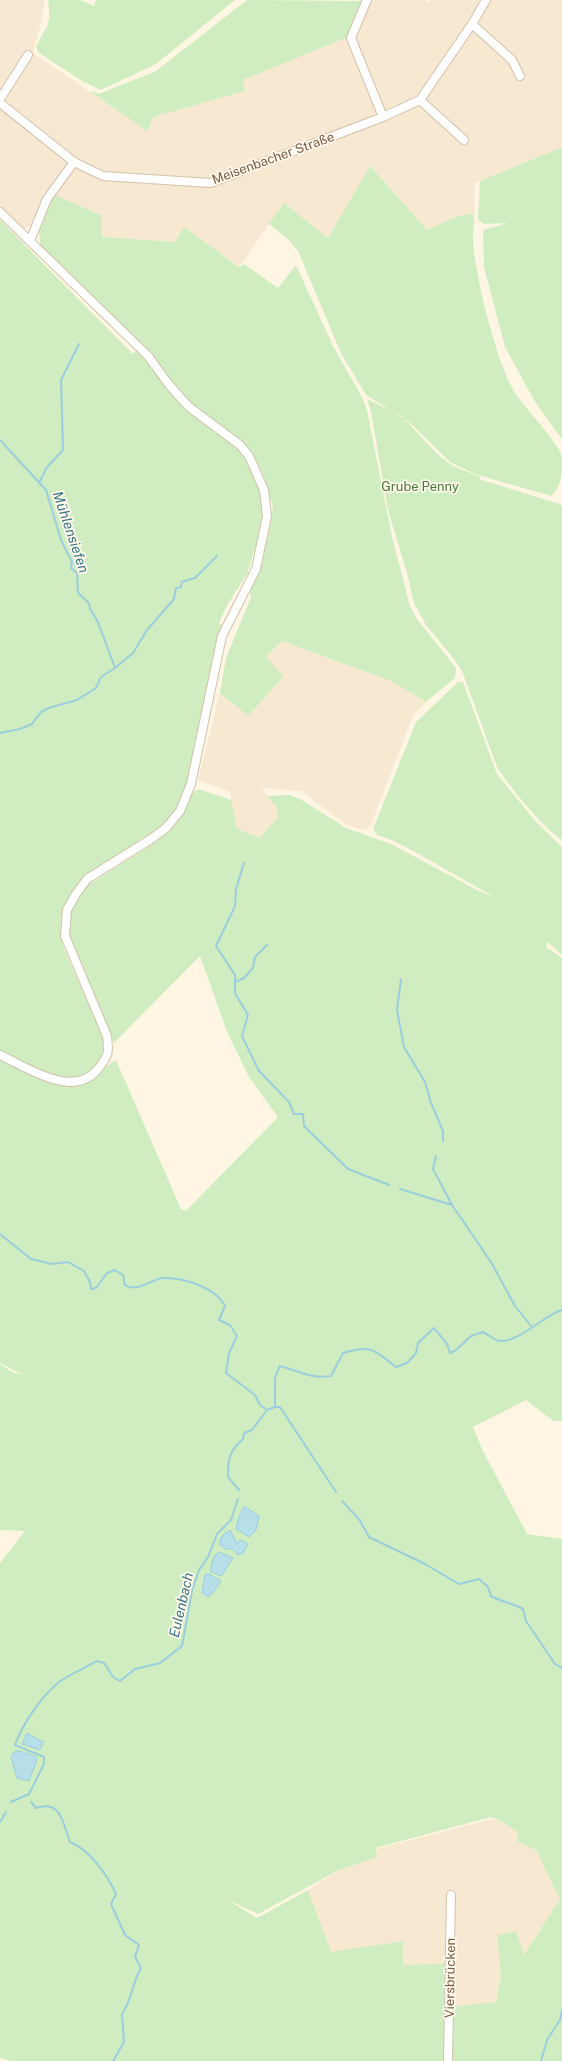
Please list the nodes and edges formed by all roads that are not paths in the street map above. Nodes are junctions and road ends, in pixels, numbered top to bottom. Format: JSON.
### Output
{"nodes":[{"id":1,"x":367,"y":0,"type":"edge"},
{"id":2,"x":486,"y":0,"type":"edge"},
{"id":3,"x":472,"y":24,"type":"junction"},
{"id":4,"x":28,"y":55,"type":"dead end"},
{"id":5,"x":520,"y":76,"type":"dead end"},
{"id":6,"x":0,"y":99,"type":"edge"},
{"id":7,"x":420,"y":100,"type":"junction"},
{"id":8,"x":0,"y":103,"type":"edge"},
{"id":9,"x":383,"y":117,"type":"junction"},
{"id":10,"x":464,"y":140,"type":"dead end"},
{"id":11,"x":74,"y":162,"type":"junction"},
{"id":12,"x":0,"y":212,"type":"edge"},
{"id":13,"x":30,"y":241,"type":"junction"},
{"id":14,"x":0,"y":1055,"type":"edge"},
{"id":15,"x":452,"y":1895,"type":"dead end"},
{"id":16,"x":448,"y":2061,"type":"edge"}],
"edges":[{"from":1,"to":9,"type":"street"},
{"from":2,"to":3,"type":"street"},
{"from":3,"to":5,"type":"street"},
{"from":3,"to":7,"type":"street"},
{"from":4,"to":6,"type":"street"},
{"from":7,"to":9,"type":"street","name":"Meisenbacher Straße"},
{"from":7,"to":10,"type":"street"},
{"from":8,"to":11,"type":"street","name":"Meisenbacher Straße"},
{"from":9,"to":11,"type":"street","name":"Meisenbacher Straße"},
{"from":11,"to":13,"type":"street"},
{"from":12,"to":13,"type":"street"},
{"from":13,"to":14,"type":"street"},
{"from":15,"to":16,"type":"street","name":"Viersbrücken"}]}
